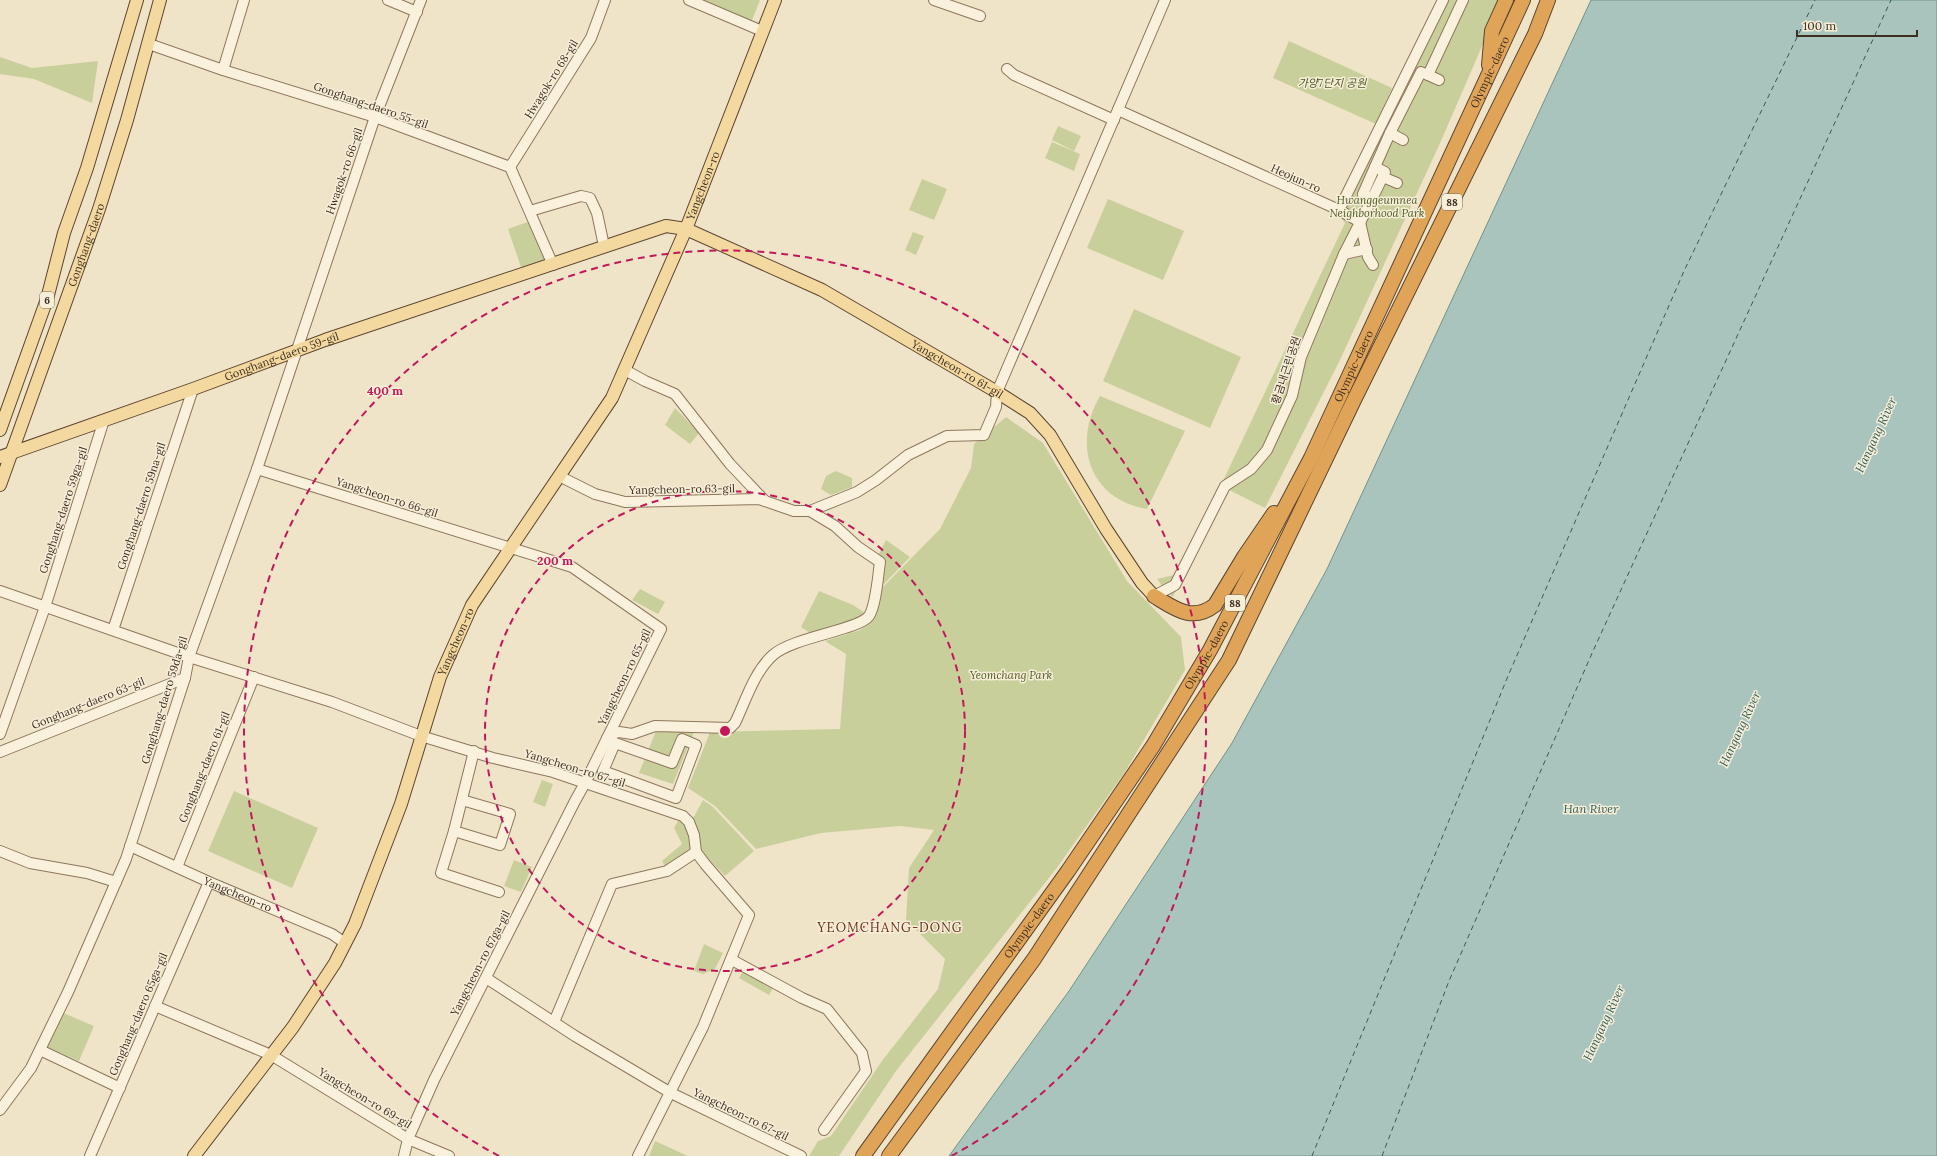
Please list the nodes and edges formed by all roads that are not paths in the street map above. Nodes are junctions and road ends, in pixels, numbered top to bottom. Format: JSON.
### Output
{"nodes":[{"id":1,"x":137,"y":0,"type":"edge"},
{"id":2,"x":160,"y":0,"type":"edge"},
{"id":3,"x":244,"y":0,"type":"edge"},
{"id":4,"x":388,"y":0,"type":"edge"},
{"id":5,"x":421,"y":0,"type":"edge"},
{"id":6,"x":605,"y":0,"type":"edge"},
{"id":7,"x":689,"y":0,"type":"edge"},
{"id":8,"x":776,"y":0,"type":"edge"},
{"id":9,"x":934,"y":0,"type":"edge"},
{"id":10,"x":1165,"y":0,"type":"edge"},
{"id":11,"x":1443,"y":0,"type":"edge"},
{"id":12,"x":1463,"y":0,"type":"edge"},
{"id":13,"x":1506,"y":0,"type":"edge"},
{"id":14,"x":1523,"y":0,"type":"edge"},
{"id":15,"x":1548,"y":0,"type":"edge"},
{"id":16,"x":1558,"y":0,"type":"edge"},
{"id":17,"x":417,"y":12,"type":"junction"},
{"id":18,"x":980,"y":16,"type":"dead end"},
{"id":19,"x":762,"y":31,"type":"junction"},
{"id":20,"x":1535,"y":34,"type":"junction"},
{"id":21,"x":1425,"y":36,"type":"junction"},
{"id":22,"x":149,"y":44,"type":"junction"},
{"id":23,"x":1442,"y":45,"type":"junction"},
{"id":24,"x":1007,"y":69,"type":"dead end"},
{"id":25,"x":223,"y":70,"type":"junction"},
{"id":26,"x":1428,"y":75,"type":"junction"},
{"id":27,"x":1488,"y":75,"type":"junction"},
{"id":28,"x":1439,"y":80,"type":"dead end"},
{"id":29,"x":1118,"y":110,"type":"junction"},
{"id":30,"x":375,"y":118,"type":"junction"},
{"id":31,"x":1114,"y":120,"type":"junction"},
{"id":32,"x":510,"y":167,"type":"junction"},
{"id":33,"x":1375,"y":167,"type":"junction"},
{"id":34,"x":1383,"y":177,"type":"junction"},
{"id":35,"x":1397,"y":183,"type":"dead end"},
{"id":36,"x":1350,"y":188,"type":"junction"},
{"id":37,"x":1367,"y":197,"type":"junction"},
{"id":38,"x":1339,"y":210,"type":"junction"},
{"id":39,"x":530,"y":211,"type":"junction"},
{"id":40,"x":1360,"y":222,"type":"junction"},
{"id":41,"x":686,"y":229,"type":"junction"},
{"id":42,"x":604,"y":246,"type":"junction"},
{"id":43,"x":1367,"y":249,"type":"junction"},
{"id":44,"x":1344,"y":254,"type":"junction"},
{"id":45,"x":553,"y":265,"type":"junction"},
{"id":46,"x":1373,"y":266,"type":"dead end"},
{"id":47,"x":296,"y":351,"type":"junction"},
{"id":48,"x":625,"y":370,"type":"junction"},
{"id":49,"x":193,"y":389,"type":"junction"},
{"id":50,"x":998,"y":392,"type":"junction"},
{"id":51,"x":104,"y":420,"type":"junction"},
{"id":52,"x":0,"y":430,"type":"edge"},
{"id":53,"x":12,"y":452,"type":"junction"},
{"id":54,"x":0,"y":457,"type":"edge"},
{"id":55,"x":1311,"y":458,"type":"junction"},
{"id":56,"x":257,"y":469,"type":"junction"},
{"id":57,"x":559,"y":476,"type":"junction"},
{"id":58,"x":0,"y":485,"type":"edge"},
{"id":59,"x":764,"y":501,"type":"junction"},
{"id":60,"x":810,"y":511,"type":"junction"},
{"id":61,"x":509,"y":549,"type":"junction"},
{"id":62,"x":0,"y":591,"type":"edge"},
{"id":63,"x":1154,"y":596,"type":"junction"},
{"id":64,"x":44,"y":607,"type":"junction"},
{"id":65,"x":113,"y":630,"type":"junction"},
{"id":66,"x":190,"y":657,"type":"junction"},
{"id":67,"x":254,"y":677,"type":"junction"},
{"id":68,"x":185,"y":678,"type":"junction"},
{"id":69,"x":0,"y":734,"type":"edge"},
{"id":70,"x":421,"y":736,"type":"junction"},
{"id":71,"x":610,"y":738,"type":"junction"},
{"id":72,"x":474,"y":751,"type":"junction"},
{"id":73,"x":0,"y":752,"type":"edge"},
{"id":74,"x":586,"y":783,"type":"junction"},
{"id":75,"x":462,"y":800,"type":"junction"},
{"id":76,"x":454,"y":831,"type":"junction"},
{"id":77,"x":130,"y":846,"type":"junction"},
{"id":78,"x":0,"y":850,"type":"edge"},
{"id":79,"x":696,"y":852,"type":"junction"},
{"id":80,"x":177,"y":867,"type":"junction"},
{"id":81,"x":116,"y":882,"type":"junction"},
{"id":82,"x":209,"y":882,"type":"junction"},
{"id":83,"x":499,"y":892,"type":"dead end"},
{"id":84,"x":345,"y":943,"type":"junction"},
{"id":85,"x":732,"y":960,"type":"junction"},
{"id":86,"x":486,"y":978,"type":"junction"},
{"id":87,"x":155,"y":1006,"type":"junction"},
{"id":88,"x":554,"y":1022,"type":"junction"},
{"id":89,"x":40,"y":1050,"type":"junction"},
{"id":90,"x":271,"y":1055,"type":"junction"},
{"id":91,"x":120,"y":1088,"type":"junction"},
{"id":92,"x":670,"y":1093,"type":"junction"},
{"id":93,"x":0,"y":1110,"type":"edge"},
{"id":94,"x":824,"y":1130,"type":"dead end"},
{"id":95,"x":408,"y":1139,"type":"junction"},
{"id":96,"x":90,"y":1156,"type":"edge"},
{"id":97,"x":194,"y":1156,"type":"edge"},
{"id":98,"x":404,"y":1156,"type":"edge"},
{"id":99,"x":449,"y":1156,"type":"edge"},
{"id":100,"x":638,"y":1156,"type":"edge"},
{"id":101,"x":800,"y":1156,"type":"edge"},
{"id":102,"x":863,"y":1156,"type":"edge"},
{"id":103,"x":889,"y":1156,"type":"edge"}],
"edges":[{"from":1,"to":52,"type":"main road","name":"Gonghang-daero","number":"6"},
{"from":2,"to":22,"type":"main road","name":"Gonghang-daero","number":"6"},
{"from":3,"to":25,"type":"street"},
{"from":4,"to":17,"type":"street"},
{"from":5,"to":17,"type":"street","name":"Hwagok-ro 66-gil"},
{"from":6,"to":32,"type":"street","name":"Hwagok-ro 68-gil"},
{"from":7,"to":19,"type":"street"},
{"from":8,"to":19,"type":"main road","name":"Yangcheon-ro"},
{"from":9,"to":18,"type":"street"},
{"from":10,"to":29,"type":"street"},
{"from":11,"to":21,"type":"street"},
{"from":12,"to":23,"type":"street"},
{"from":13,"to":27,"type":"highway"},
{"from":14,"to":27,"type":"highway","name":"Olympic-daero","number":"88"},
{"from":15,"to":20,"type":"highway","name":"Olympic-daero","number":"88"},
{"from":16,"to":20,"type":"highway"},
{"from":17,"to":30,"type":"street","name":"Hwagok-ro 66-gil"},
{"from":19,"to":41,"type":"main road","name":"Yangcheon-ro"},
{"from":20,"to":103,"type":"highway","name":"Olympic-daero","number":"88"},
{"from":21,"to":23,"type":"street"},
{"from":21,"to":36,"type":"street"},
{"from":22,"to":25,"type":"street","name":"Gonghang-daero 55-gil"},
{"from":22,"to":53,"type":"main road","name":"Gonghang-daero","number":"6"},
{"from":23,"to":26,"type":"street"},
{"from":24,"to":31,"type":"street"},
{"from":25,"to":30,"type":"street","name":"Gonghang-daero 55-gil"},
{"from":26,"to":28,"type":"street"},
{"from":26,"to":33,"type":"street","name":"황금내근린공원"},
{"from":27,"to":55,"type":"highway","name":"Olympic-daero","number":"88"},
{"from":29,"to":31,"type":"street"},
{"from":29,"to":38,"type":"street","name":"Heojun-ro"},
{"from":30,"to":32,"type":"street","name":"Gonghang-daero 55-gil"},
{"from":30,"to":47,"type":"street","name":"Hwagok-ro 66-gil"},
{"from":31,"to":50,"type":"street"},
{"from":32,"to":39,"type":"street"},
{"from":33,"to":34,"type":"street"},
{"from":33,"to":37,"type":"street","name":"황금내근린공원"},
{"from":34,"to":35,"type":"street"},
{"from":34,"to":37,"type":"street","name":"황금내근린공원"},
{"from":36,"to":37,"type":"street"},
{"from":36,"to":38,"type":"street"},
{"from":37,"to":40,"type":"street","name":"황금내근린공원"},
{"from":38,"to":40,"type":"street"},
{"from":39,"to":42,"type":"street"},
{"from":39,"to":45,"type":"street"},
{"from":40,"to":43,"type":"street"},
{"from":40,"to":44,"type":"street","name":"황금내근린공원"},
{"from":41,"to":42,"type":"main road","name":"Gonghang-daero 59-gil"},
{"from":41,"to":48,"type":"main road","name":"Yangcheon-ro"},
{"from":41,"to":50,"type":"main road","name":"Yangcheon-ro 61-gil"},
{"from":42,"to":45,"type":"main road","name":"Gonghang-daero 59-gil"},
{"from":43,"to":44,"type":"street"},
{"from":43,"to":46,"type":"street"},
{"from":44,"to":63,"type":"street","name":"황금내근린공원"},
{"from":45,"to":47,"type":"main road","name":"Gonghang-daero 59-gil"},
{"from":47,"to":49,"type":"main road","name":"Gonghang-daero 59-gil"},
{"from":47,"to":56,"type":"street","name":"Gonghang-daero 59da-gil"},
{"from":48,"to":57,"type":"main road","name":"Yangcheon-ro"},
{"from":48,"to":59,"type":"street"},
{"from":49,"to":51,"type":"main road","name":"Gonghang-daero 59-gil"},
{"from":49,"to":65,"type":"street","name":"Gonghang-daero 59na-gil"},
{"from":50,"to":60,"type":"street","name":"Yangcheon-ro 63-gil"},
{"from":50,"to":63,"type":"main road","name":"Yangcheon-ro 61-gil"},
{"from":51,"to":53,"type":"main road","name":"Gonghang-daero 59-gil"},
{"from":51,"to":64,"type":"street","name":"Gonghang-daero 59ga-gil"},
{"from":53,"to":54,"type":"main road","name":"Gonghang-daero 59-gil"},
{"from":53,"to":58,"type":"main road","name":"Gonghang-daero","number":"6"},
{"from":55,"to":63,"type":"highway"},
{"from":55,"to":102,"type":"highway","name":"Olympic-daero","number":"88"},
{"from":56,"to":61,"type":"street","name":"Yangcheon-ro 66-gil"},
{"from":56,"to":66,"type":"street","name":"Gonghang-daero 59da-gil"},
{"from":57,"to":59,"type":"street","name":"Yangcheon-ro 63-gil"},
{"from":57,"to":61,"type":"main road","name":"Yangcheon-ro"},
{"from":59,"to":60,"type":"street","name":"Yangcheon-ro 63-gil"},
{"from":60,"to":71,"type":"street","name":"Yangcheon-ro 63-gil"},
{"from":61,"to":70,"type":"main road","name":"Yangcheon-ro"},
{"from":61,"to":71,"type":"street","name":"Yangcheon-ro 65-gil"},
{"from":62,"to":64,"type":"street"},
{"from":64,"to":65,"type":"street"},
{"from":64,"to":69,"type":"street"},
{"from":65,"to":66,"type":"street"},
{"from":66,"to":67,"type":"street"},
{"from":66,"to":68,"type":"street","name":"Gonghang-daero 59da-gil"},
{"from":67,"to":70,"type":"street"},
{"from":67,"to":80,"type":"street","name":"Gonghang-daero 61-gil"},
{"from":68,"to":73,"type":"street","name":"Gonghang-daero 63-gil"},
{"from":68,"to":77,"type":"street","name":"Gonghang-daero 59da-gil"},
{"from":70,"to":72,"type":"street","name":"Yangcheon-ro 67-gil"},
{"from":70,"to":84,"type":"main road","name":"Yangcheon-ro"},
{"from":71,"to":71,"type":"street"},
{"from":71,"to":74,"type":"street","name":"Yangcheon-ro 65-gil"},
{"from":72,"to":74,"type":"street","name":"Yangcheon-ro 67-gil"},
{"from":72,"to":75,"type":"street"},
{"from":74,"to":79,"type":"street","name":"Yangcheon-ro 67-gil"},
{"from":74,"to":86,"type":"street","name":"Yangcheon-ro 67ga-gil"},
{"from":75,"to":76,"type":"street"},
{"from":75,"to":76,"type":"street"},
{"from":76,"to":83,"type":"street"},
{"from":77,"to":80,"type":"street","name":"Yangcheon-ro"},
{"from":77,"to":81,"type":"street","name":"Gonghang-daero 59da-gil"},
{"from":78,"to":81,"type":"street"},
{"from":79,"to":85,"type":"street","name":"Yangcheon-ro 67-gil"},
{"from":79,"to":88,"type":"street"},
{"from":80,"to":82,"type":"street","name":"Yangcheon-ro"},
{"from":81,"to":89,"type":"street","name":"Gonghang-daero 59da-gil"},
{"from":82,"to":84,"type":"street","name":"Yangcheon-ro"},
{"from":82,"to":87,"type":"street","name":"Gonghang-daero 65ga-gil"},
{"from":84,"to":90,"type":"main road","name":"Yangcheon-ro"},
{"from":85,"to":92,"type":"street","name":"Yangcheon-ro 67-gil"},
{"from":85,"to":94,"type":"street"},
{"from":86,"to":88,"type":"street","name":"Yangcheon-ro 67-gil"},
{"from":86,"to":95,"type":"street","name":"Yangcheon-ro 67ga-gil"},
{"from":87,"to":90,"type":"street"},
{"from":87,"to":91,"type":"street","name":"Gonghang-daero 65ga-gil"},
{"from":88,"to":92,"type":"street","name":"Yangcheon-ro 67-gil"},
{"from":89,"to":91,"type":"street"},
{"from":89,"to":93,"type":"street","name":"Gonghang-daero 59da-gil"},
{"from":90,"to":95,"type":"street","name":"Yangcheon-ro 69-gil"},
{"from":90,"to":97,"type":"main road","name":"Yangcheon-ro"},
{"from":91,"to":96,"type":"street","name":"Gonghang-daero 65ga-gil"},
{"from":92,"to":100,"type":"street","name":"Yangcheon-ro 67-gil"},
{"from":92,"to":101,"type":"street","name":"Yangcheon-ro 67-gil"},
{"from":95,"to":98,"type":"street","name":"Yangcheon-ro 67ga-gil"},
{"from":95,"to":99,"type":"street","name":"Yangcheon-ro 69-gil"}]}
